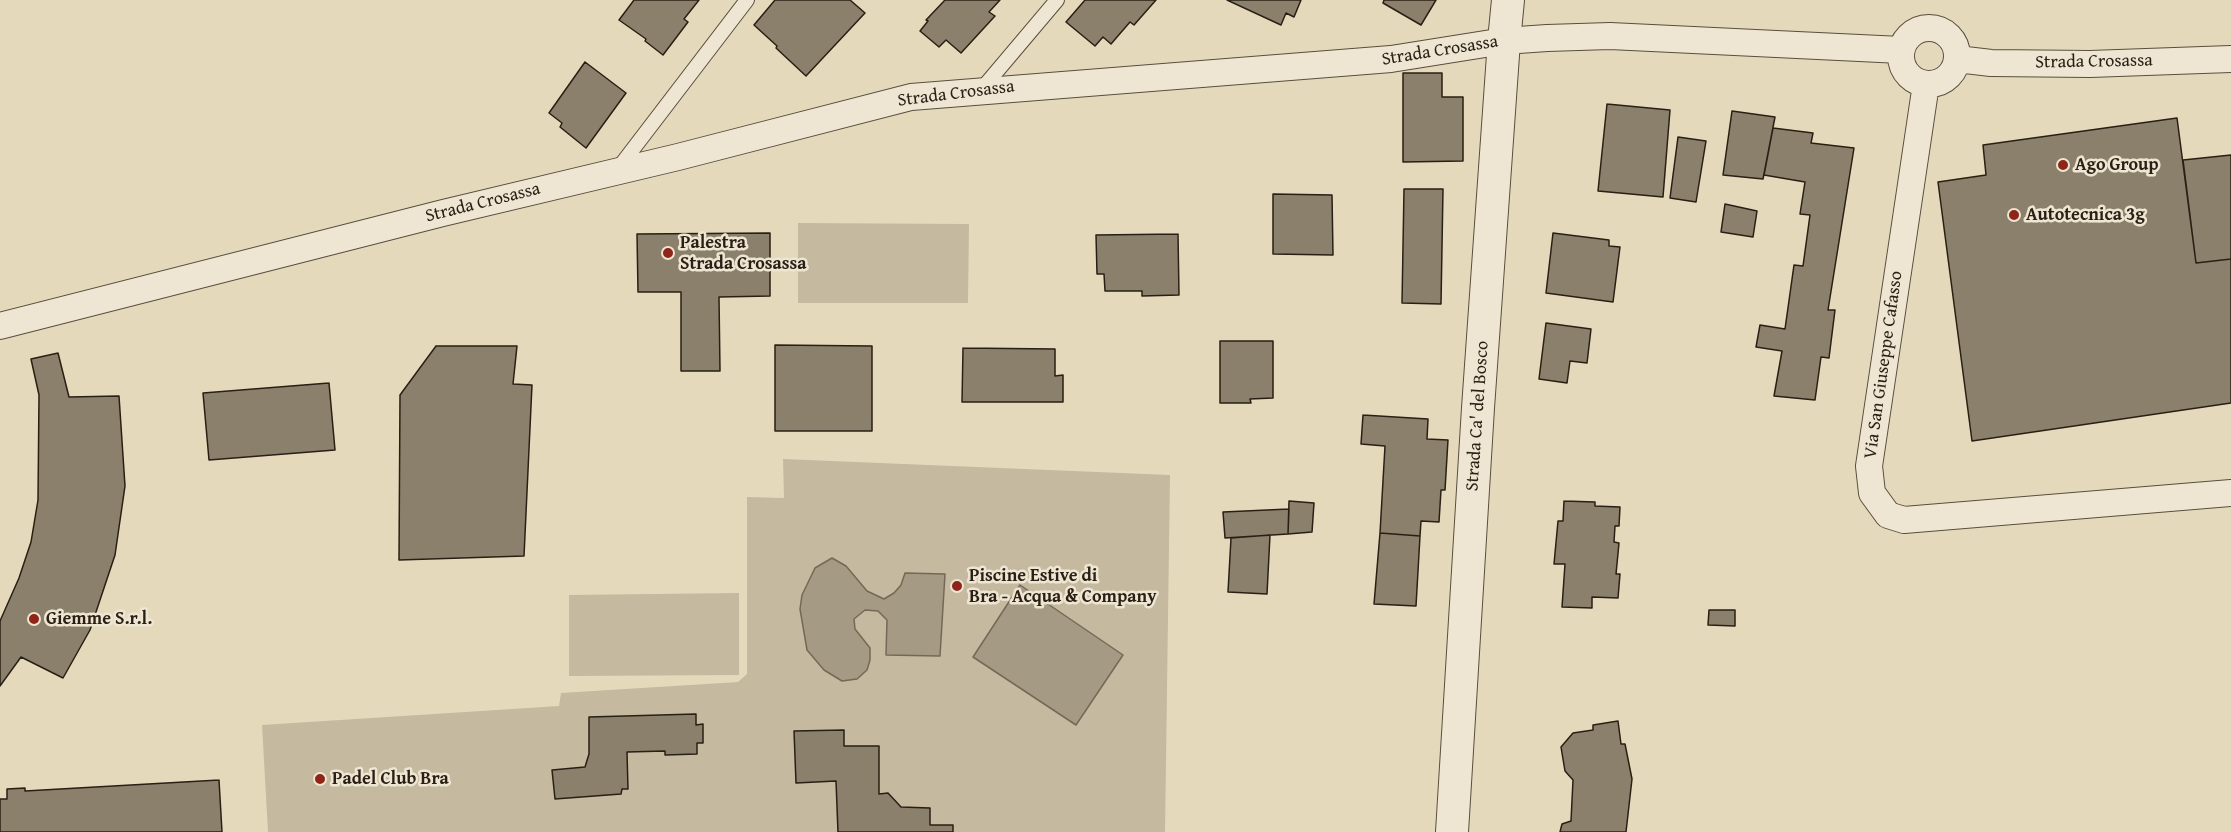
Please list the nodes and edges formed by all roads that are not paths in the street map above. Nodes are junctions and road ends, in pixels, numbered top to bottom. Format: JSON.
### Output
{"nodes":[{"id":1,"x":747,"y":0,"type":"edge"},
{"id":2,"x":1057,"y":0,"type":"edge"},
{"id":3,"x":1508,"y":0,"type":"edge"},
{"id":4,"x":1504,"y":41,"type":"junction"},
{"id":5,"x":1901,"y":50,"type":"junction"},
{"id":6,"x":1957,"y":59,"type":"junction"},
{"id":7,"x":2231,"y":59,"type":"edge"},
{"id":8,"x":1926,"y":84,"type":"junction"},
{"id":9,"x":981,"y":90,"type":"junction"},
{"id":10,"x":617,"y":170,"type":"junction"},
{"id":11,"x":0,"y":326,"type":"edge"},
{"id":12,"x":2231,"y":493,"type":"edge"},
{"id":13,"x":1452,"y":832,"type":"edge"}],
"edges":[{"from":1,"to":10,"type":"lane"},
{"from":2,"to":9,"type":"lane"},
{"from":3,"to":4,"type":"street","name":"Strada Ca' del Bosco"},
{"from":4,"to":5,"type":"street","name":"Strada Crosassa"},
{"from":4,"to":9,"type":"street","name":"Strada Crosassa"},
{"from":4,"to":13,"type":"street","name":"Strada Ca' del Bosco"},
{"from":5,"to":6,"type":"street"},
{"from":5,"to":8,"type":"street"},
{"from":6,"to":7,"type":"street","name":"Strada Crosassa"},
{"from":6,"to":8,"type":"street"},
{"from":8,"to":12,"type":"street","name":"Via San Giuseppe Cafasso"},
{"from":9,"to":10,"type":"street","name":"Strada Crosassa"},
{"from":10,"to":11,"type":"street","name":"Strada Crosassa"}]}
